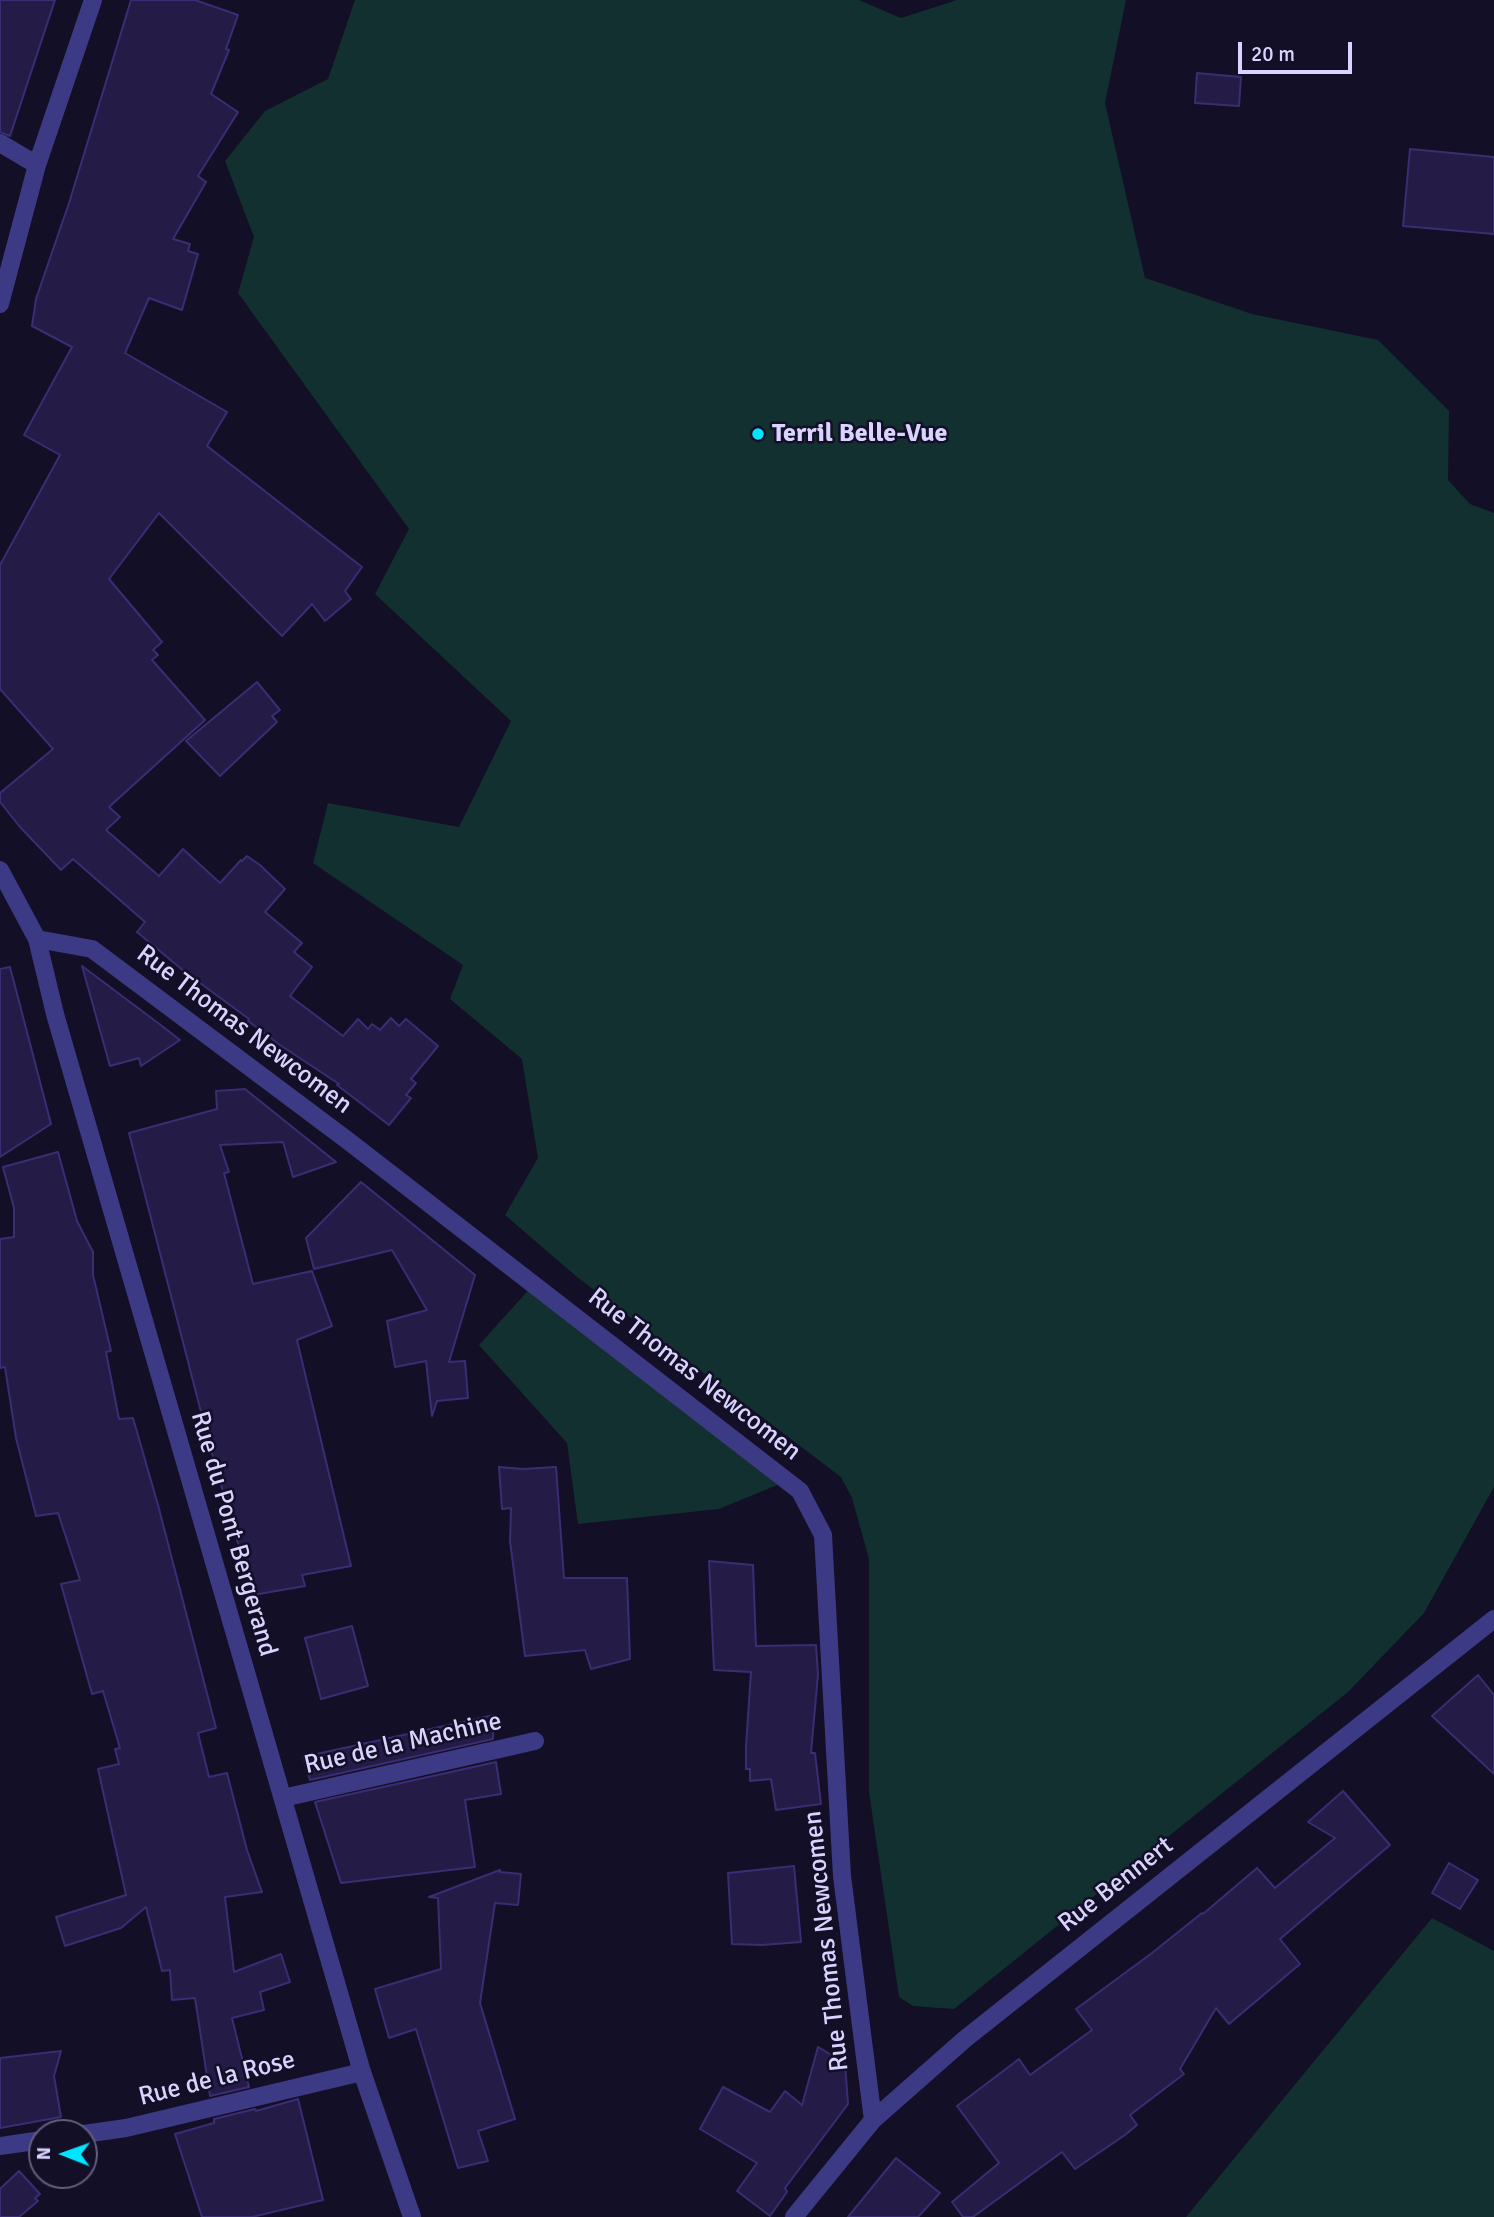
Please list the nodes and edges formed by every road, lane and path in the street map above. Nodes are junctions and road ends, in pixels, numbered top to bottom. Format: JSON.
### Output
{"nodes":[{"id":1,"x":93,"y":0,"type":"edge"},
{"id":2,"x":0,"y":143,"type":"edge"},
{"id":3,"x":37,"y":165,"type":"junction"},
{"id":4,"x":0,"y":304,"type":"edge"},
{"id":5,"x":0,"y":870,"type":"edge"},
{"id":6,"x":37,"y":939,"type":"junction"},
{"id":7,"x":1494,"y":1619,"type":"edge"},
{"id":8,"x":535,"y":1741,"type":"dead end"},
{"id":9,"x":283,"y":1798,"type":"junction"},
{"id":10,"x":362,"y":2071,"type":"junction"},
{"id":11,"x":873,"y":2120,"type":"junction"},
{"id":12,"x":98,"y":2132,"type":"edge"},
{"id":13,"x":28,"y":2142,"type":"edge"},
{"id":14,"x":0,"y":2146,"type":"edge"},
{"id":15,"x":412,"y":2217,"type":"edge"},
{"id":16,"x":794,"y":2217,"type":"edge"}],
"edges":[{"from":1,"to":3,"type":"street"},
{"from":2,"to":3,"type":"street"},
{"from":3,"to":4,"type":"street"},
{"from":5,"to":6,"type":"street","name":"Rue du Pont Bergerand"},
{"from":6,"to":9,"type":"street","name":"Rue du Pont Bergerand"},
{"from":6,"to":11,"type":"street","name":"Rue Thomas Newcomen"},
{"from":7,"to":11,"type":"street","name":"Rue Bennert"},
{"from":8,"to":9,"type":"street","name":"Rue de la Machine"},
{"from":9,"to":10,"type":"street","name":"Rue du Pont Bergerand"},
{"from":10,"to":12,"type":"street","name":"Rue de la Rose"},
{"from":10,"to":15,"type":"street","name":"Rue du Pont Bergerand"},
{"from":11,"to":16,"type":"street","name":"Rue Bennert"},
{"from":13,"to":14,"type":"street"}]}
